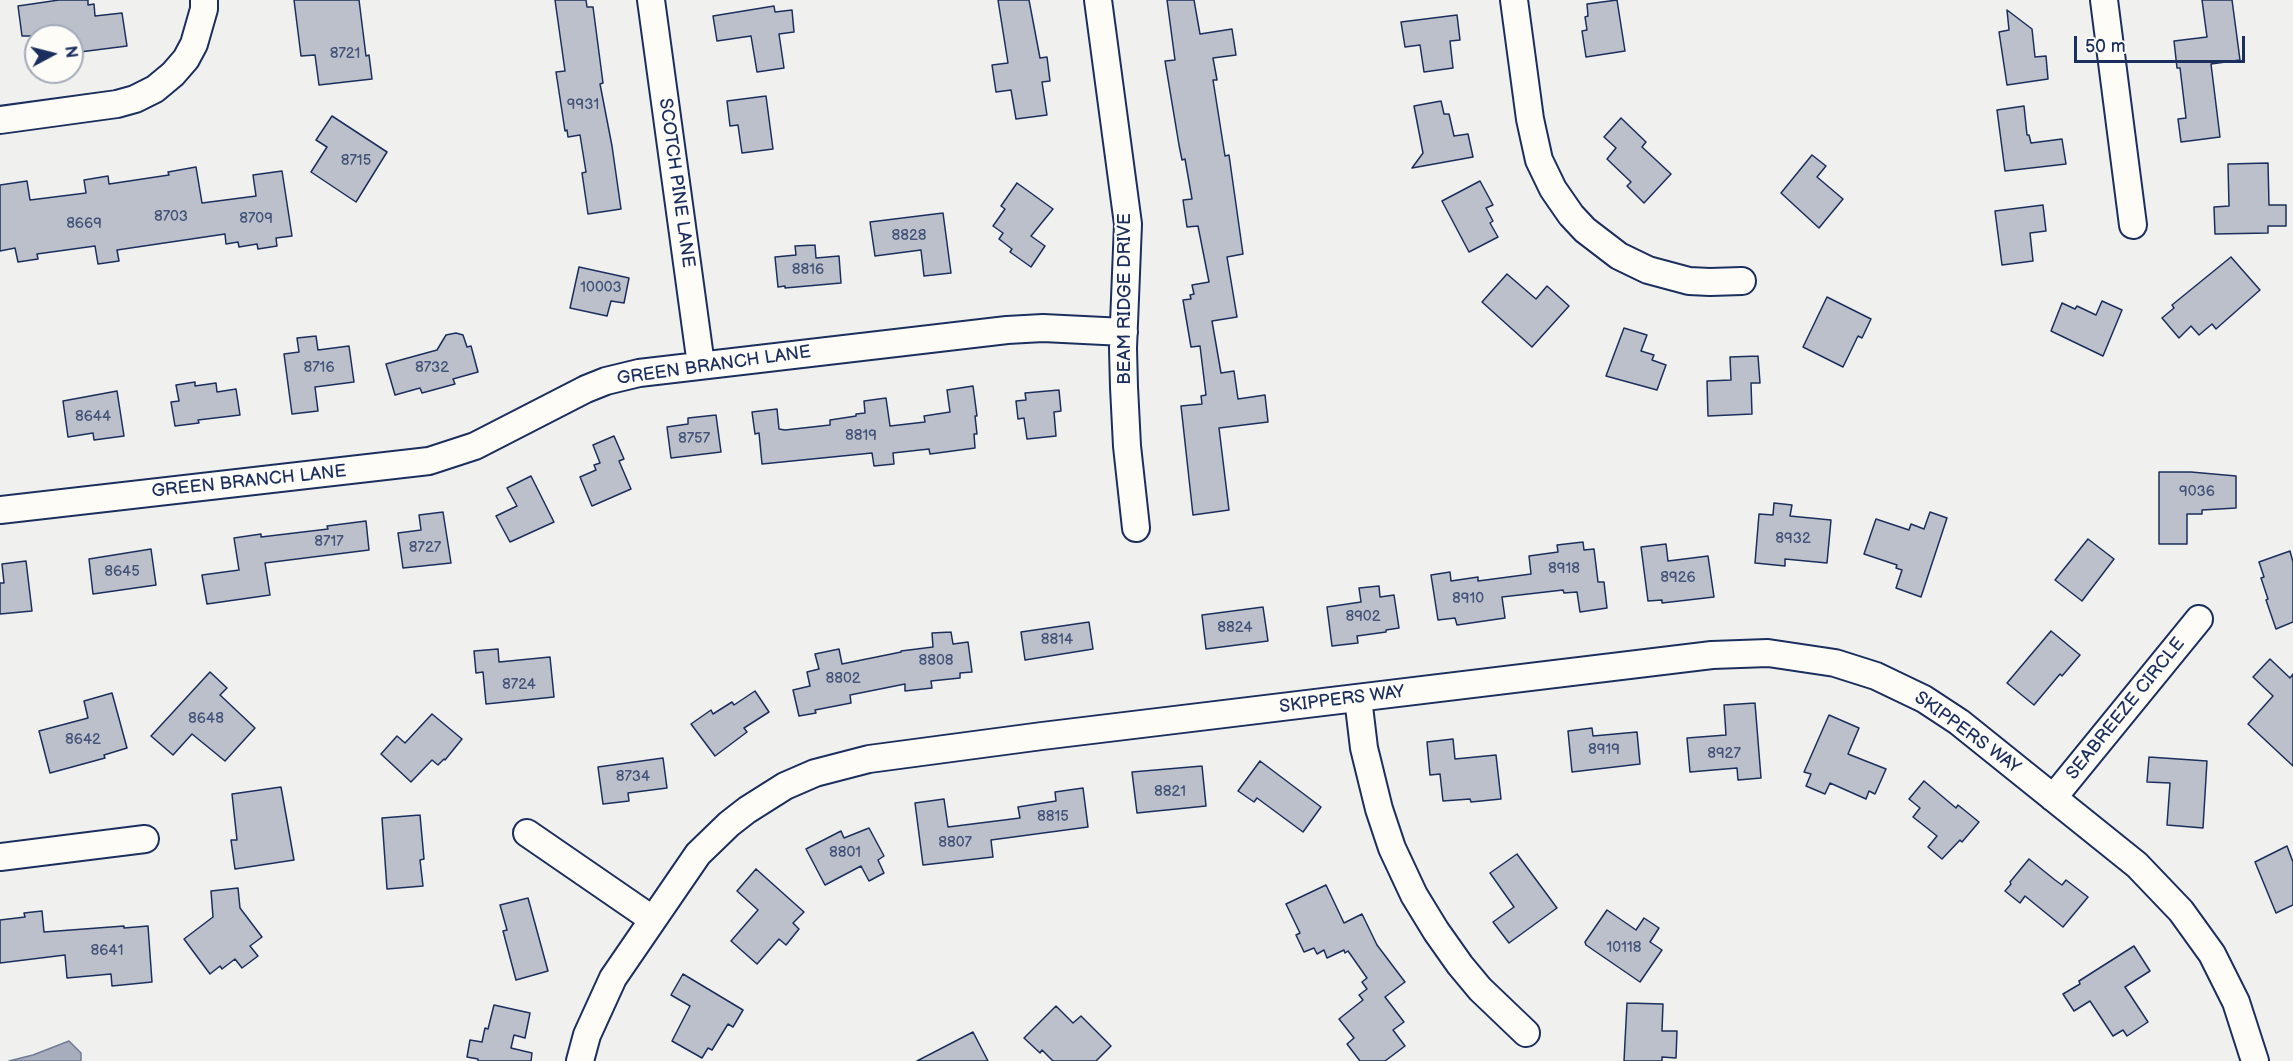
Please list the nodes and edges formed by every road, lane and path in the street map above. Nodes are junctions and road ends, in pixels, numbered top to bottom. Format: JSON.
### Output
{"nodes":[{"id":1,"x":204,"y":0,"type":"edge"},
{"id":2,"x":651,"y":0,"type":"edge"},
{"id":3,"x":1098,"y":0,"type":"edge"},
{"id":4,"x":1514,"y":0,"type":"edge"},
{"id":5,"x":2104,"y":0,"type":"edge"},
{"id":6,"x":0,"y":120,"type":"edge"},
{"id":7,"x":2133,"y":225,"type":"dead end"},
{"id":8,"x":1742,"y":280,"type":"dead end"},
{"id":9,"x":1124,"y":332,"type":"junction"},
{"id":10,"x":701,"y":365,"type":"junction"},
{"id":11,"x":0,"y":510,"type":"edge"},
{"id":12,"x":1136,"y":528,"type":"dead end"},
{"id":13,"x":2199,"y":619,"type":"dead end"},
{"id":14,"x":1358,"y":698,"type":"junction"},
{"id":15,"x":2053,"y":798,"type":"junction"},
{"id":16,"x":527,"y":833,"type":"dead end"},
{"id":17,"x":145,"y":840,"type":"dead end"},
{"id":18,"x":0,"y":857,"type":"edge"},
{"id":19,"x":652,"y":919,"type":"junction"},
{"id":20,"x":1526,"y":1033,"type":"dead end"},
{"id":21,"x":580,"y":1061,"type":"edge"},
{"id":22,"x":2255,"y":1061,"type":"edge"}],
"edges":[{"from":1,"to":6,"type":"street"},
{"from":2,"to":10,"type":"street","name":"SCOTCH PINE LANE"},
{"from":3,"to":9,"type":"street","name":"BEAM RIDGE DRIVE"},
{"from":4,"to":8,"type":"street"},
{"from":5,"to":7,"type":"street"},
{"from":9,"to":10,"type":"street","name":"GREEN BRANCH LANE"},
{"from":9,"to":12,"type":"street","name":"BEAM RIDGE DRIVE"},
{"from":10,"to":11,"type":"street","name":"GREEN BRANCH LANE"},
{"from":13,"to":15,"type":"street","name":"SEABREEZE CIRCLE"},
{"from":14,"to":15,"type":"street","name":"SKIPPERS WAY"},
{"from":14,"to":19,"type":"street","name":"SKIPPERS WAY"},
{"from":14,"to":20,"type":"street"},
{"from":15,"to":22,"type":"street","name":"SKIPPERS WAY"},
{"from":16,"to":19,"type":"street"},
{"from":17,"to":18,"type":"street"},
{"from":19,"to":21,"type":"street","name":"SKIPPERS WAY"}]}
